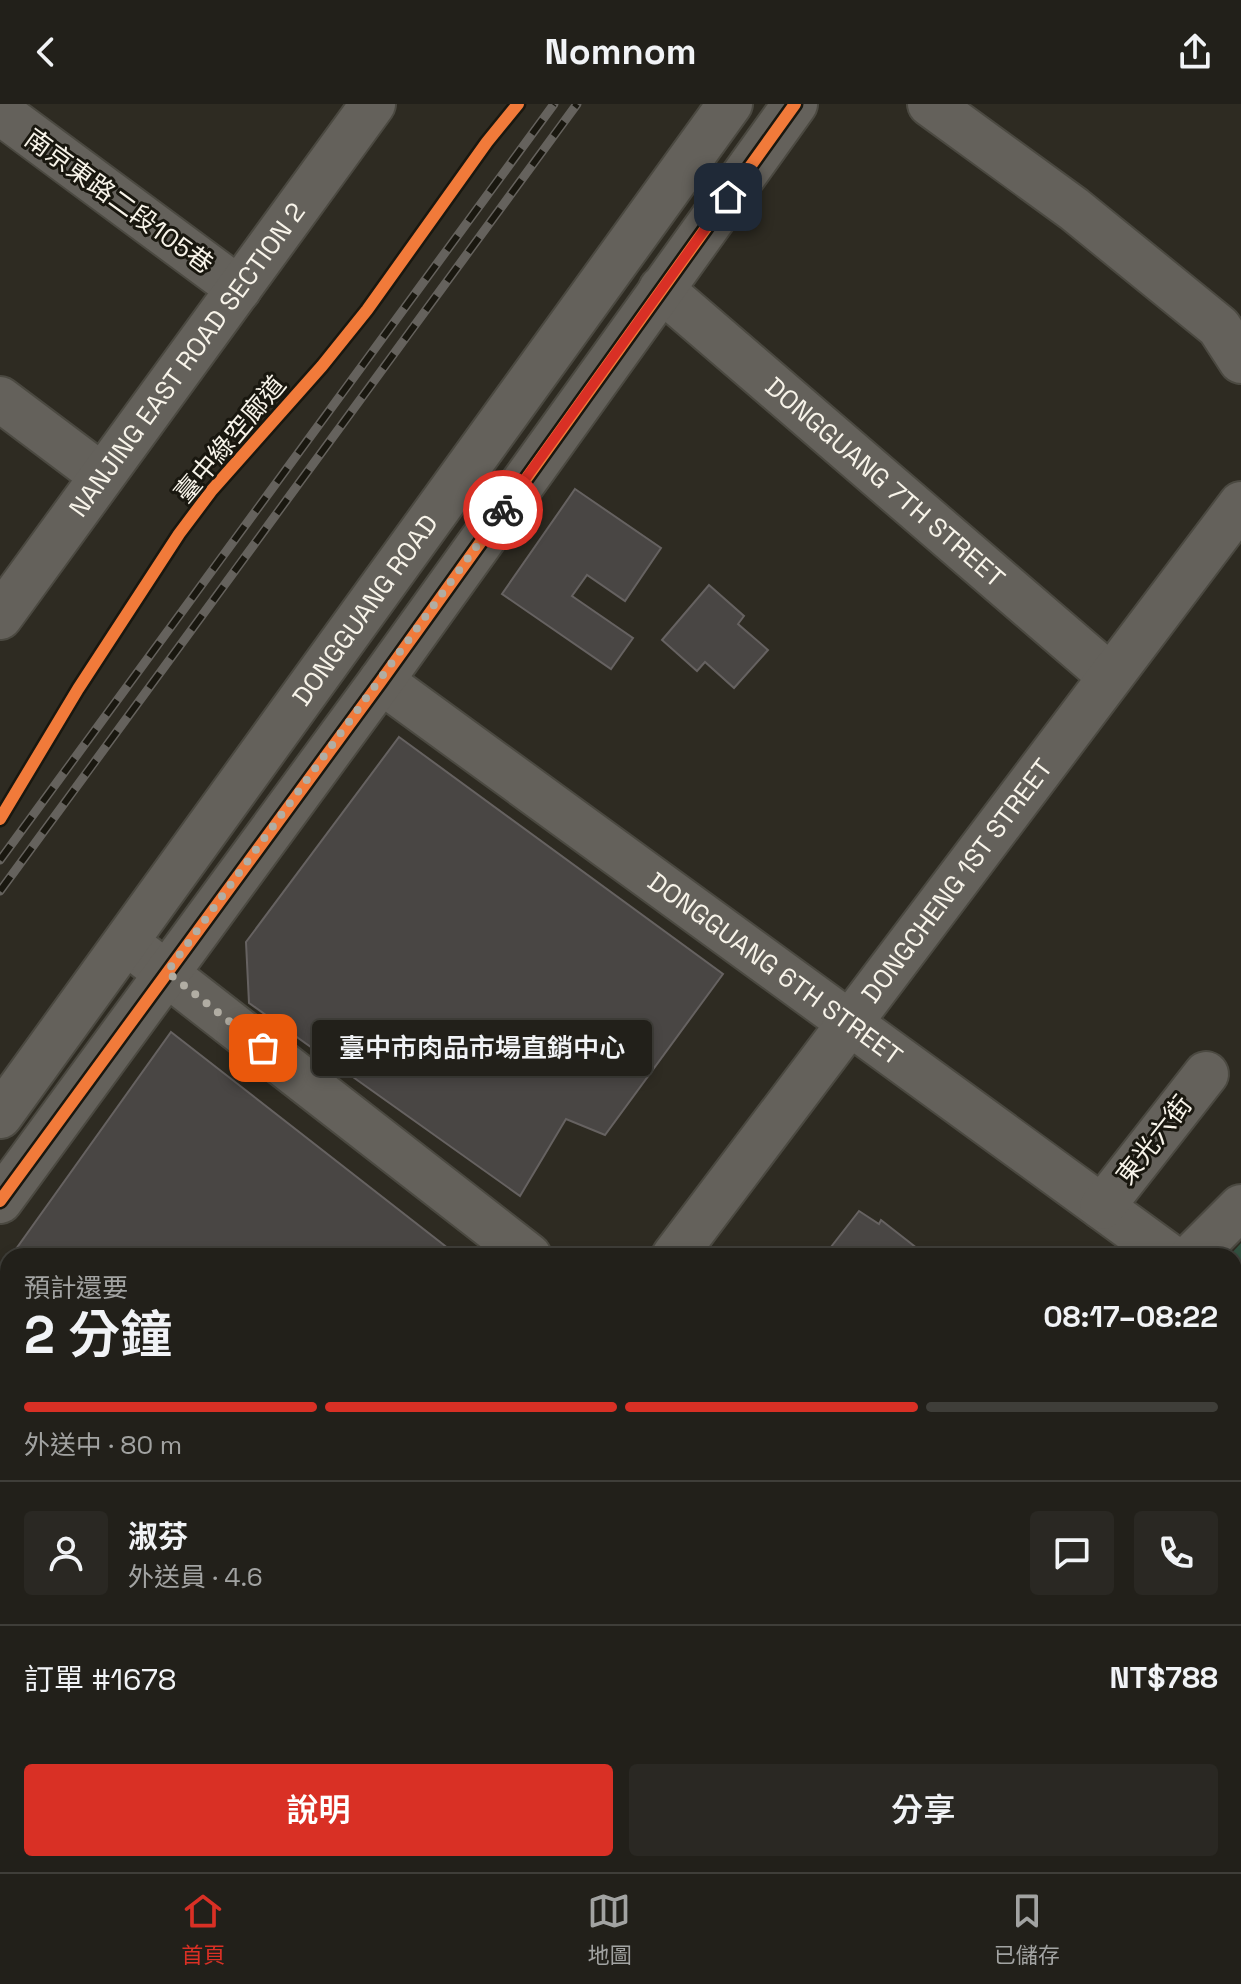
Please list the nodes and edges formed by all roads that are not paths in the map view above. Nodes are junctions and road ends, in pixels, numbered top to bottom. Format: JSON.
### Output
{"nodes":[{"id":1,"x":730,"y":104,"type":"edge"},
{"id":2,"x":795,"y":104,"type":"edge"},
{"id":3,"x":930,"y":104,"type":"edge"},
{"id":4,"x":365,"y":107,"type":"edge"},
{"id":5,"x":0,"y":112,"type":"edge"},
{"id":6,"x":239,"y":289,"type":"junction"},
{"id":7,"x":661,"y":289,"type":"junction"},
{"id":8,"x":1241,"y":361,"type":"edge"},
{"id":9,"x":0,"y":399,"type":"edge"},
{"id":10,"x":101,"y":475,"type":"junction"},
{"id":11,"x":1241,"y":504,"type":"edge"},
{"id":12,"x":0,"y":617,"type":"edge"},
{"id":13,"x":1110,"y":676,"type":"junction"},
{"id":14,"x":381,"y":681,"type":"junction"},
{"id":15,"x":125,"y":943,"type":"junction"},
{"id":16,"x":167,"y":972,"type":"junction"},
{"id":17,"x":848,"y":1023,"type":"junction"},
{"id":18,"x":1206,"y":1074,"type":"dead end"},
{"id":19,"x":0,"y":1116,"type":"edge"},
{"id":20,"x":0,"y":1201,"type":"edge"},
{"id":21,"x":1102,"y":1207,"type":"junction"},
{"id":22,"x":1241,"y":1207,"type":"edge"},
{"id":23,"x":519,"y":1248,"type":"edge"},
{"id":24,"x":680,"y":1248,"type":"edge"},
{"id":25,"x":1158,"y":1248,"type":"edge"},
{"id":26,"x":1200,"y":1248,"type":"edge"}],
"edges":[{"from":1,"to":15,"type":"street","name":"DONGGUANG ROAD"},
{"from":2,"to":7,"type":"street","name":"DONGGUANG ROAD"},
{"from":3,"to":8,"type":"street"},
{"from":4,"to":6,"type":"street","name":"NANJING EAST ROAD SECTION 2"},
{"from":5,"to":6,"type":"street","name":"南京東路二段105巷"},
{"from":6,"to":10,"type":"street","name":"NANJING EAST ROAD SECTION 2"},
{"from":7,"to":13,"type":"street","name":"DONGGUANG 7TH STREET"},
{"from":7,"to":14,"type":"street","name":"DONGGUANG ROAD"},
{"from":9,"to":10,"type":"street"},
{"from":10,"to":12,"type":"street","name":"NANJING EAST ROAD SECTION 2"},
{"from":11,"to":13,"type":"street","name":"DONGCHENG 1ST STREET"},
{"from":13,"to":17,"type":"street","name":"DONGCHENG 1ST STREET"},
{"from":14,"to":16,"type":"street","name":"DONGGUANG ROAD"},
{"from":14,"to":17,"type":"street","name":"DONGGUANG 6TH STREET"},
{"from":15,"to":16,"type":"street"},
{"from":15,"to":19,"type":"street","name":"DONGGUANG ROAD"},
{"from":16,"to":20,"type":"street","name":"DONGGUANG ROAD"},
{"from":16,"to":23,"type":"street"},
{"from":17,"to":21,"type":"street","name":"DONGGUANG 6TH STREET"},
{"from":17,"to":24,"type":"street","name":"DONGCHENG 1ST STREET"},
{"from":18,"to":21,"type":"street","name":"東光六街"},
{"from":21,"to":25,"type":"street","name":"DONGGUANG 6TH STREET"},
{"from":22,"to":26,"type":"street"}]}
